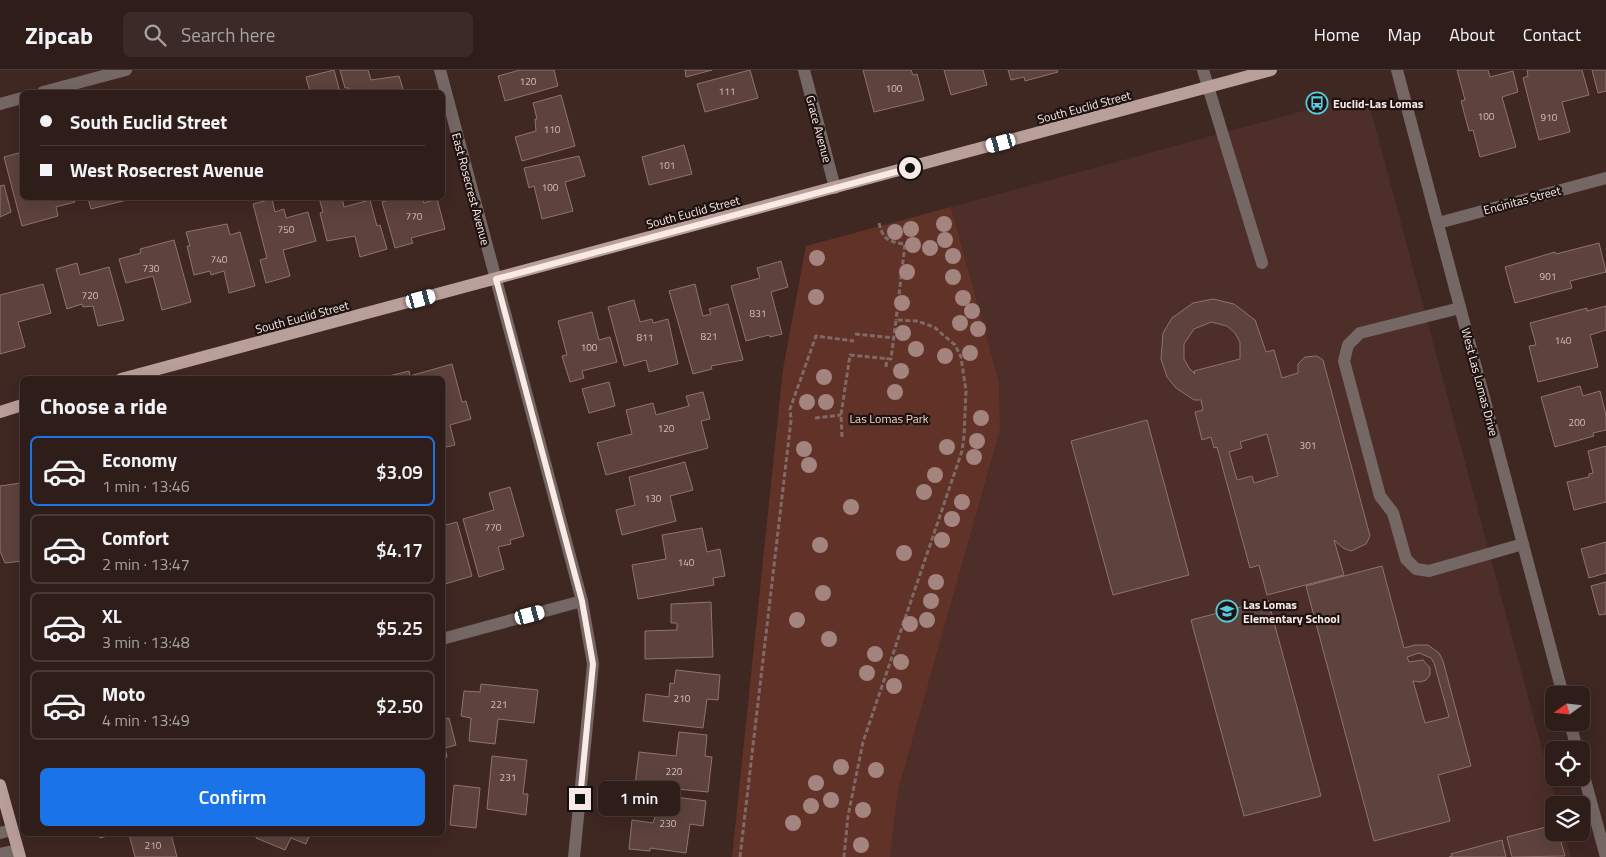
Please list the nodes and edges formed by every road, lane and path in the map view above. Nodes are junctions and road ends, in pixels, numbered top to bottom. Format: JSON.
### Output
{"nodes":[{"id":1,"x":125,"y":70,"type":"edge"},
{"id":2,"x":440,"y":70,"type":"edge"},
{"id":3,"x":804,"y":70,"type":"edge"},
{"id":4,"x":1203,"y":70,"type":"edge"},
{"id":5,"x":1271,"y":70,"type":"edge"},
{"id":6,"x":1396,"y":70,"type":"edge"},
{"id":7,"x":1208,"y":88,"type":"junction"},
{"id":8,"x":50,"y":90,"type":"edge"},
{"id":9,"x":20,"y":99,"type":"edge"},
{"id":10,"x":0,"y":104,"type":"edge"},
{"id":11,"x":1606,"y":178,"type":"edge"},
{"id":12,"x":835,"y":188,"type":"junction"},
{"id":13,"x":879,"y":223,"type":"dead end"},
{"id":14,"x":1438,"y":223,"type":"junction"},
{"id":15,"x":1262,"y":263,"type":"dead end"},
{"id":16,"x":496,"y":279,"type":"junction"},
{"id":17,"x":1460,"y":308,"type":"junction"},
{"id":18,"x":896,"y":320,"type":"junction"},
{"id":19,"x":855,"y":334,"type":"dead end"},
{"id":20,"x":894,"y":338,"type":"junction"},
{"id":21,"x":854,"y":341,"type":"dead end"},
{"id":22,"x":887,"y":358,"type":"junction"},
{"id":23,"x":886,"y":367,"type":"dead end"},
{"id":24,"x":132,"y":376,"type":"edge"},
{"id":25,"x":20,"y":406,"type":"edge"},
{"id":26,"x":0,"y":412,"type":"edge"},
{"id":27,"x":841,"y":415,"type":"junction"},
{"id":28,"x":815,"y":418,"type":"dead end"},
{"id":29,"x":842,"y":437,"type":"dead end"},
{"id":30,"x":1523,"y":544,"type":"junction"},
{"id":31,"x":582,"y":601,"type":"junction"},
{"id":32,"x":445,"y":638,"type":"edge"},
{"id":33,"x":1561,"y":686,"type":"edge"},
{"id":34,"x":0,"y":785,"type":"edge"},
{"id":35,"x":1587,"y":786,"type":"edge"},
{"id":36,"x":6,"y":831,"type":"edge"},
{"id":37,"x":19,"y":853,"type":"edge"},
{"id":38,"x":0,"y":854,"type":"edge"},
{"id":39,"x":574,"y":857,"type":"edge"},
{"id":40,"x":740,"y":857,"type":"edge"},
{"id":41,"x":844,"y":857,"type":"edge"},
{"id":42,"x":1606,"y":857,"type":"edge"}],
"edges":[{"from":1,"to":8,"type":"street"},
{"from":2,"to":16,"type":"street","name":"East Rosecrest Avenue"},
{"from":3,"to":12,"type":"street","name":"Grace Avenue"},
{"from":4,"to":7,"type":"street"},
{"from":5,"to":7,"type":"main road","name":"South Euclid Street"},
{"from":6,"to":14,"type":"street","name":"West Las Lomas Drive"},
{"from":7,"to":12,"type":"main road","name":"South Euclid Street"},
{"from":7,"to":15,"type":"street"},
{"from":9,"to":10,"type":"street"},
{"from":11,"to":14,"type":"street","name":"Encinitas Street"},
{"from":12,"to":16,"type":"main road","name":"South Euclid Street"},
{"from":13,"to":18,"type":"path"},
{"from":14,"to":17,"type":"street","name":"West Las Lomas Drive"},
{"from":16,"to":24,"type":"main road","name":"South Euclid Street"},
{"from":16,"to":31,"type":"street","name":"East Rosecrest Avenue"},
{"from":17,"to":30,"type":"street","name":"West Las Lomas Drive"},
{"from":17,"to":30,"type":"street"},
{"from":18,"to":20,"type":"path"},
{"from":18,"to":41,"type":"path"},
{"from":19,"to":20,"type":"path"},
{"from":20,"to":22,"type":"path"},
{"from":21,"to":40,"type":"path"},
{"from":22,"to":23,"type":"path"},
{"from":22,"to":27,"type":"path"},
{"from":25,"to":26,"type":"main road"},
{"from":27,"to":28,"type":"path"},
{"from":27,"to":29,"type":"path"},
{"from":30,"to":33,"type":"street","name":"West Las Lomas Drive"},
{"from":31,"to":32,"type":"street"},
{"from":31,"to":39,"type":"street","name":"East Rosecrest Avenue"},
{"from":34,"to":36,"type":"main road"},
{"from":35,"to":42,"type":"street"},
{"from":36,"to":37,"type":"main road"},
{"from":37,"to":38,"type":"street"}]}
